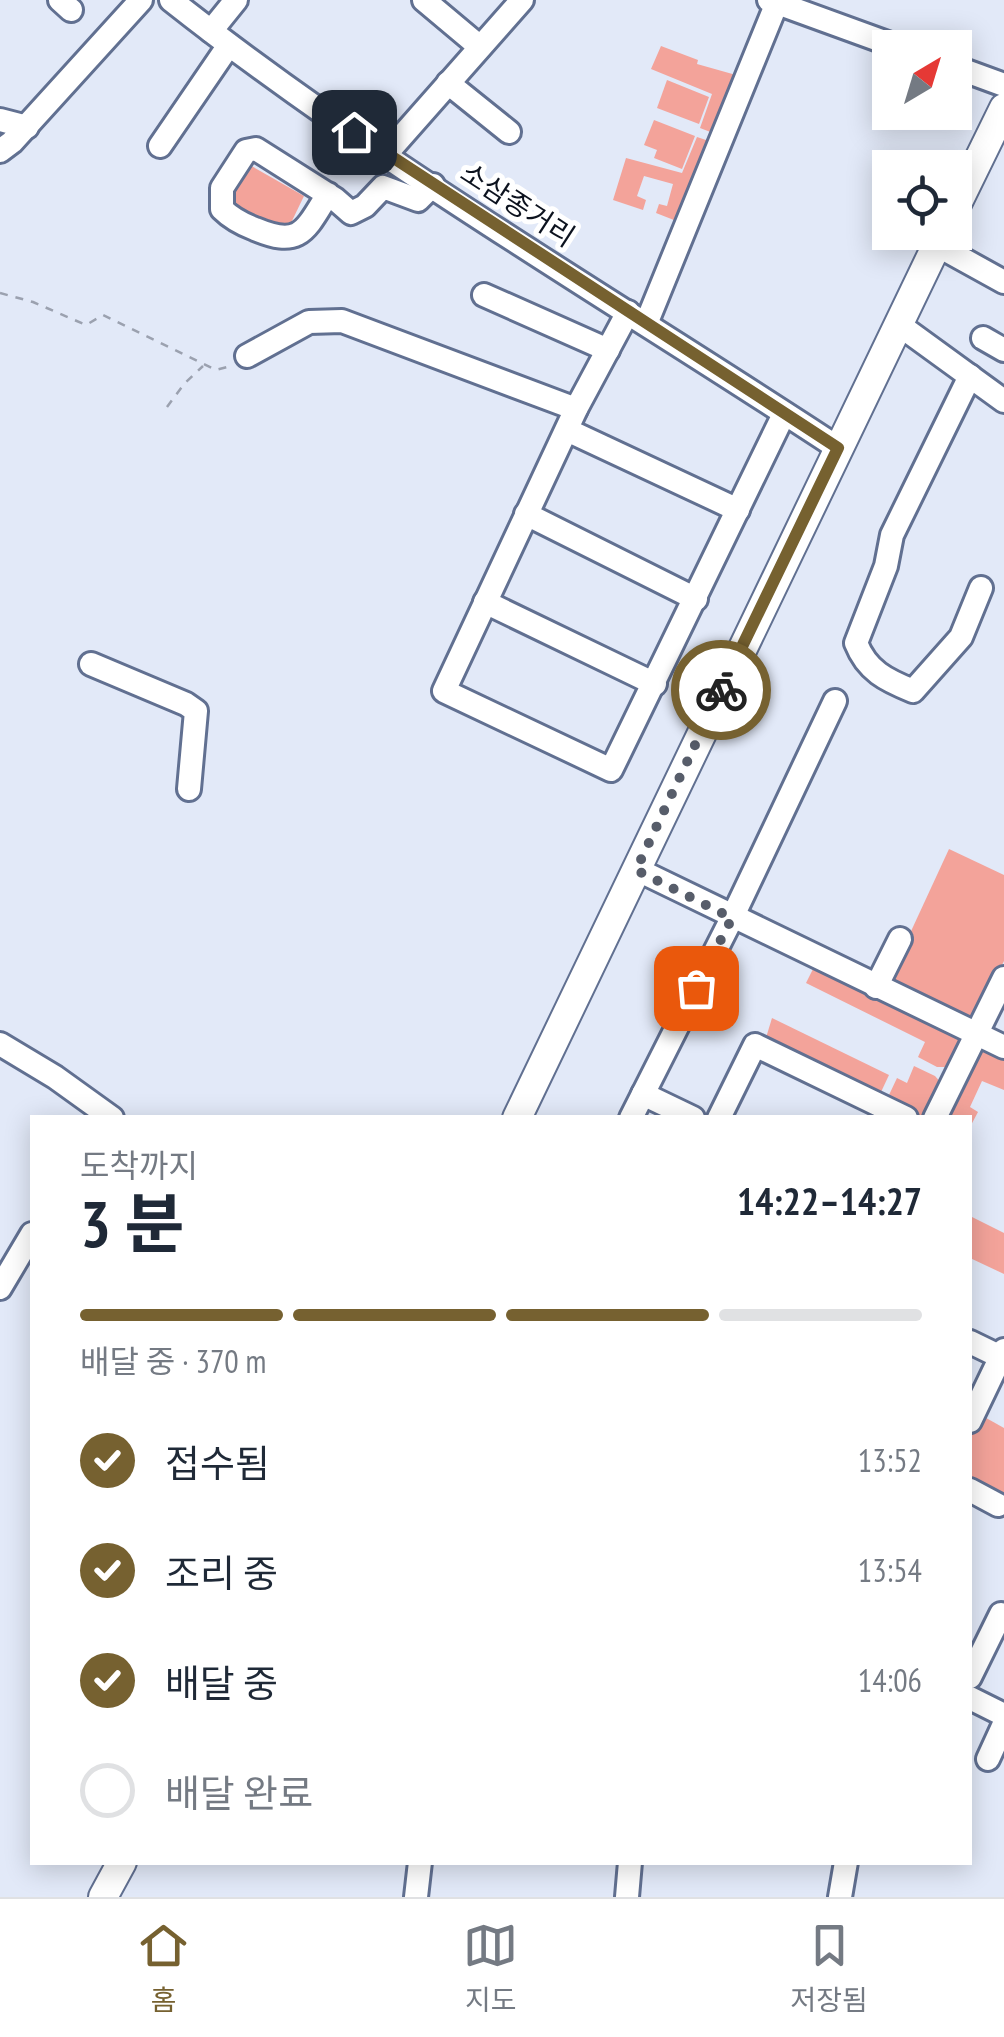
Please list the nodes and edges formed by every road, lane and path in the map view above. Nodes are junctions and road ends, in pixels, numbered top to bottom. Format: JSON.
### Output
{"nodes":[{"id":1,"x":141,"y":0,"type":"edge"},
{"id":2,"x":171,"y":0,"type":"edge"},
{"id":3,"x":236,"y":0,"type":"edge"},
{"id":4,"x":424,"y":0,"type":"edge"},
{"id":5,"x":522,"y":0,"type":"edge"},
{"id":6,"x":774,"y":1,"type":"edge"},
{"id":7,"x":872,"y":37,"type":"edge"},
{"id":8,"x":220,"y":38,"type":"junction"},
{"id":9,"x":480,"y":47,"type":"junction"},
{"id":10,"x":972,"y":73,"type":"edge"},
{"id":11,"x":448,"y":84,"type":"junction"},
{"id":12,"x":1004,"y":85,"type":"edge"},
{"id":13,"x":1004,"y":108,"type":"edge"},
{"id":14,"x":0,"y":120,"type":"edge"},
{"id":15,"x":26,"y":126,"type":"junction"},
{"id":16,"x":510,"y":132,"type":"dead end"},
{"id":17,"x":160,"y":146,"type":"dead end"},
{"id":18,"x":0,"y":151,"type":"edge"},
{"id":19,"x":387,"y":153,"type":"junction"},
{"id":20,"x":972,"y":173,"type":"edge"},
{"id":21,"x":433,"y":185,"type":"junction"},
{"id":22,"x":328,"y":194,"type":"junction"},
{"id":23,"x":935,"y":250,"type":"edge"},
{"id":24,"x":956,"y":250,"type":"edge"},
{"id":25,"x":1004,"y":282,"type":"edge"},
{"id":26,"x":0,"y":293,"type":"edge"},
{"id":27,"x":484,"y":295,"type":"dead end"},
{"id":28,"x":637,"y":318,"type":"junction"},
{"id":29,"x":898,"y":324,"type":"junction"},
{"id":30,"x":983,"y":338,"type":"dead end"},
{"id":31,"x":608,"y":350,"type":"junction"},
{"id":32,"x":1004,"y":350,"type":"edge"},
{"id":33,"x":248,"y":356,"type":"joint"},
{"id":34,"x":204,"y":365,"type":"junction"},
{"id":35,"x":970,"y":376,"type":"junction"},
{"id":36,"x":1004,"y":401,"type":"edge"},
{"id":37,"x":167,"y":408,"type":"dead end"},
{"id":38,"x":784,"y":414,"type":"junction"},
{"id":39,"x":571,"y":420,"type":"junction"},
{"id":40,"x":838,"y":448,"type":"junction"},
{"id":41,"x":738,"y":510,"type":"junction"},
{"id":42,"x":526,"y":514,"type":"junction"},
{"id":43,"x":981,"y":588,"type":"dead end"},
{"id":44,"x":696,"y":598,"type":"junction"},
{"id":45,"x":485,"y":602,"type":"junction"},
{"id":46,"x":91,"y":664,"type":"dead end"},
{"id":47,"x":655,"y":684,"type":"junction"},
{"id":48,"x":836,"y":701,"type":"dead end"},
{"id":49,"x":190,"y":790,"type":"dead end"},
{"id":50,"x":636,"y":870,"type":"junction"},
{"id":51,"x":732,"y":918,"type":"junction"},
{"id":52,"x":900,"y":939,"type":"dead end"},
{"id":53,"x":1004,"y":978,"type":"edge"},
{"id":54,"x":876,"y":986,"type":"junction"},
{"id":55,"x":976,"y":1034,"type":"junction"},
{"id":56,"x":0,"y":1044,"type":"edge"},
{"id":57,"x":1004,"y":1048,"type":"edge"},
{"id":58,"x":643,"y":1094,"type":"junction"},
{"id":59,"x":106,"y":1115,"type":"edge"},
{"id":60,"x":517,"y":1115,"type":"edge"},
{"id":61,"x":632,"y":1115,"type":"edge"},
{"id":62,"x":687,"y":1115,"type":"edge"},
{"id":63,"x":720,"y":1115,"type":"edge"},
{"id":64,"x":900,"y":1115,"type":"edge"},
{"id":65,"x":937,"y":1115,"type":"edge"},
{"id":66,"x":30,"y":1237,"type":"edge"},
{"id":67,"x":0,"y":1288,"type":"edge"},
{"id":68,"x":972,"y":1343,"type":"edge"},
{"id":69,"x":1002,"y":1353,"type":"edge"},
{"id":70,"x":995,"y":1392,"type":"edge"},
{"id":71,"x":972,"y":1419,"type":"edge"},
{"id":72,"x":972,"y":1491,"type":"edge"},
{"id":73,"x":998,"y":1505,"type":"dead end"},
{"id":74,"x":1004,"y":1616,"type":"edge"},
{"id":75,"x":972,"y":1674,"type":"edge"},
{"id":76,"x":972,"y":1699,"type":"edge"},
{"id":77,"x":1004,"y":1716,"type":"edge"},
{"id":78,"x":1004,"y":1724,"type":"edge"},
{"id":79,"x":987,"y":1759,"type":"edge"},
{"id":80,"x":120,"y":1865,"type":"edge"},
{"id":81,"x":420,"y":1865,"type":"edge"},
{"id":82,"x":630,"y":1865,"type":"edge"},
{"id":83,"x":845,"y":1865,"type":"edge"},
{"id":84,"x":102,"y":1897,"type":"edge"},
{"id":85,"x":416,"y":1897,"type":"edge"},
{"id":86,"x":627,"y":1897,"type":"edge"},
{"id":87,"x":840,"y":1897,"type":"edge"}],
"edges":[{"from":1,"to":15,"type":"street"},
{"from":2,"to":8,"type":"street","name":"소삼종거리"},
{"from":3,"to":8,"type":"street"},
{"from":4,"to":9,"type":"street"},
{"from":5,"to":9,"type":"street"},
{"from":6,"to":7,"type":"street"},
{"from":6,"to":28,"type":"street"},
{"from":8,"to":17,"type":"street"},
{"from":8,"to":19,"type":"street","name":"소삼종거리"},
{"from":9,"to":11,"type":"street"},
{"from":10,"to":12,"type":"street"},
{"from":11,"to":16,"type":"street"},
{"from":11,"to":19,"type":"street"},
{"from":13,"to":20,"type":"main road"},
{"from":14,"to":15,"type":"street"},
{"from":15,"to":18,"type":"street"},
{"from":19,"to":21,"type":"street","name":"소삼종거리"},
{"from":21,"to":22,"type":"street"},
{"from":21,"to":28,"type":"street","name":"소삼종거리"},
{"from":22,"to":22,"type":"street"},
{"from":23,"to":29,"type":"main road"},
{"from":24,"to":25,"type":"street"},
{"from":26,"to":34,"type":"path"},
{"from":27,"to":31,"type":"street"},
{"from":28,"to":31,"type":"street"},
{"from":28,"to":38,"type":"street","name":"소삼종거리"},
{"from":29,"to":35,"type":"street"},
{"from":29,"to":40,"type":"main road"},
{"from":30,"to":32,"type":"street"},
{"from":31,"to":39,"type":"street"},
{"from":33,"to":34,"type":"path"},
{"from":33,"to":39,"type":"street"},
{"from":34,"to":37,"type":"path"},
{"from":35,"to":36,"type":"street"},
{"from":35,"to":43,"type":"street"},
{"from":38,"to":40,"type":"street","name":"소삼종거리"},
{"from":38,"to":41,"type":"street"},
{"from":39,"to":41,"type":"street"},
{"from":39,"to":42,"type":"street"},
{"from":40,"to":50,"type":"main road"},
{"from":41,"to":44,"type":"street"},
{"from":42,"to":44,"type":"street"},
{"from":42,"to":45,"type":"street"},
{"from":44,"to":47,"type":"street"},
{"from":45,"to":47,"type":"street"},
{"from":45,"to":47,"type":"street"},
{"from":46,"to":49,"type":"street"},
{"from":48,"to":51,"type":"street"},
{"from":50,"to":51,"type":"street"},
{"from":50,"to":60,"type":"main road"},
{"from":51,"to":54,"type":"street"},
{"from":51,"to":58,"type":"street"},
{"from":52,"to":54,"type":"street"},
{"from":53,"to":55,"type":"street"},
{"from":54,"to":55,"type":"street"},
{"from":55,"to":57,"type":"street"},
{"from":55,"to":65,"type":"street"},
{"from":56,"to":59,"type":"street"},
{"from":58,"to":61,"type":"street"},
{"from":58,"to":62,"type":"street"},
{"from":63,"to":64,"type":"street"},
{"from":66,"to":67,"type":"street"},
{"from":68,"to":69,"type":"street"},
{"from":69,"to":70,"type":"street"},
{"from":70,"to":71,"type":"street"},
{"from":72,"to":73,"type":"street"},
{"from":74,"to":75,"type":"street"},
{"from":76,"to":77,"type":"street"},
{"from":78,"to":79,"type":"street"},
{"from":80,"to":84,"type":"main road"},
{"from":81,"to":85,"type":"street"},
{"from":82,"to":86,"type":"street"},
{"from":83,"to":87,"type":"street"}]}
